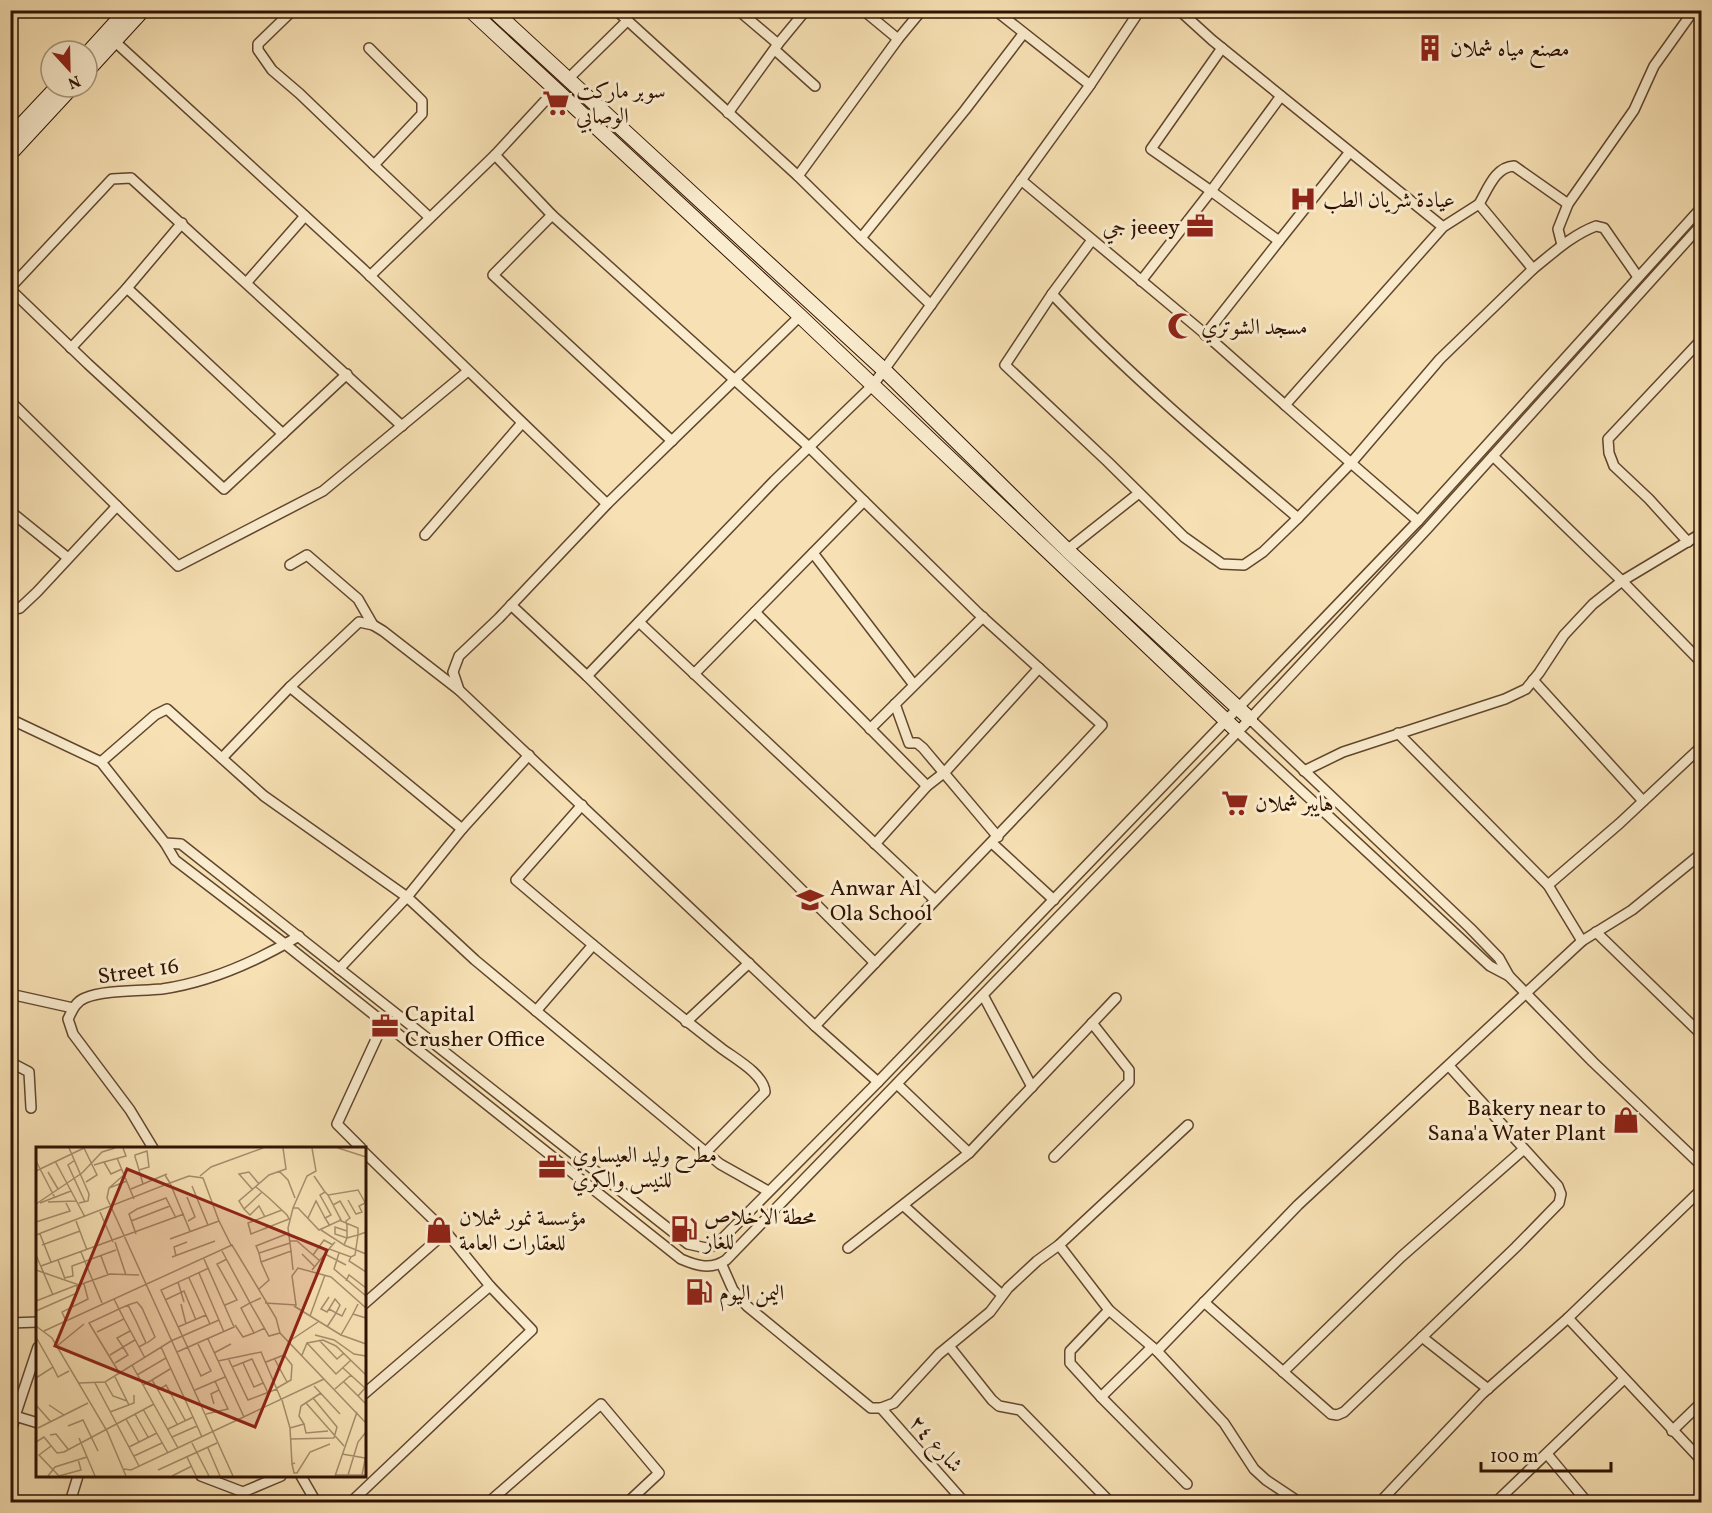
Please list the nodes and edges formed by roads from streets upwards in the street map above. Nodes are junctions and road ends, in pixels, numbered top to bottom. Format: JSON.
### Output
{"nodes":[{"id":1,"x":127,"y":10,"type":"edge"},
{"id":2,"x":142,"y":10,"type":"edge"},
{"id":3,"x":293,"y":10,"type":"edge"},
{"id":4,"x":470,"y":10,"type":"edge"},
{"id":5,"x":493,"y":10,"type":"edge"},
{"id":6,"x":616,"y":10,"type":"edge"},
{"id":7,"x":738,"y":10,"type":"edge"},
{"id":8,"x":806,"y":10,"type":"edge"},
{"id":9,"x":862,"y":10,"type":"edge"},
{"id":10,"x":922,"y":10,"type":"edge"},
{"id":11,"x":995,"y":10,"type":"edge"},
{"id":12,"x":1140,"y":10,"type":"edge"},
{"id":13,"x":1179,"y":10,"type":"edge"},
{"id":14,"x":1694,"y":10,"type":"edge"},
{"id":15,"x":627,"y":21,"type":"junction"},
{"id":16,"x":1023,"y":34,"type":"junction"},
{"id":17,"x":110,"y":37,"type":"junction"},
{"id":18,"x":898,"y":39,"type":"junction"},
{"id":19,"x":99,"y":45,"type":"edge"},
{"id":20,"x":776,"y":47,"type":"junction"},
{"id":21,"x":369,"y":48,"type":"dead end"},
{"id":22,"x":1222,"y":48,"type":"junction"},
{"id":23,"x":99,"y":53,"type":"edge"},
{"id":24,"x":568,"y":79,"type":"junction"},
{"id":25,"x":1090,"y":85,"type":"junction"},
{"id":26,"x":815,"y":87,"type":"dead end"},
{"id":27,"x":556,"y":89,"type":"junction"},
{"id":28,"x":1281,"y":96,"type":"junction"},
{"id":29,"x":46,"y":99,"type":"edge"},
{"id":30,"x":61,"y":99,"type":"edge"},
{"id":31,"x":728,"y":113,"type":"junction"},
{"id":32,"x":10,"y":137,"type":"edge"},
{"id":33,"x":1349,"y":153,"type":"junction"},
{"id":34,"x":10,"y":154,"type":"edge"},
{"id":35,"x":495,"y":155,"type":"junction"},
{"id":36,"x":374,"y":165,"type":"junction"},
{"id":37,"x":798,"y":176,"type":"junction"},
{"id":38,"x":1021,"y":180,"type":"junction"},
{"id":39,"x":1211,"y":191,"type":"junction"},
{"id":40,"x":1479,"y":204,"type":"junction"},
{"id":41,"x":1568,"y":204,"type":"junction"},
{"id":42,"x":1701,"y":207,"type":"edge"},
{"id":43,"x":552,"y":215,"type":"junction"},
{"id":44,"x":305,"y":216,"type":"junction"},
{"id":45,"x":429,"y":217,"type":"junction"},
{"id":46,"x":182,"y":223,"type":"junction"},
{"id":47,"x":1701,"y":224,"type":"edge"},
{"id":48,"x":1443,"y":227,"type":"junction"},
{"id":49,"x":861,"y":238,"type":"junction"},
{"id":50,"x":1092,"y":240,"type":"junction"},
{"id":51,"x":1279,"y":241,"type":"junction"},
{"id":52,"x":1562,"y":245,"type":"junction"},
{"id":53,"x":1533,"y":269,"type":"junction"},
{"id":54,"x":370,"y":276,"type":"junction"},
{"id":55,"x":1638,"y":277,"type":"junction"},
{"id":56,"x":1141,"y":281,"type":"junction"},
{"id":57,"x":247,"y":282,"type":"junction"},
{"id":58,"x":10,"y":288,"type":"edge"},
{"id":59,"x":127,"y":288,"type":"junction"},
{"id":60,"x":1052,"y":294,"type":"junction"},
{"id":61,"x":931,"y":305,"type":"junction"},
{"id":62,"x":800,"y":316,"type":"junction"},
{"id":63,"x":1205,"y":335,"type":"junction"},
{"id":64,"x":1701,"y":339,"type":"edge"},
{"id":65,"x":71,"y":348,"type":"junction"},
{"id":66,"x":884,"y":370,"type":"junction"},
{"id":67,"x":468,"y":371,"type":"junction"},
{"id":68,"x":347,"y":374,"type":"junction"},
{"id":69,"x":734,"y":380,"type":"junction"},
{"id":70,"x":873,"y":385,"type":"junction"},
{"id":71,"x":10,"y":401,"type":"edge"},
{"id":72,"x":1285,"y":405,"type":"junction"},
{"id":73,"x":522,"y":423,"type":"junction"},
{"id":74,"x":402,"y":426,"type":"junction"},
{"id":75,"x":283,"y":434,"type":"junction"},
{"id":76,"x":672,"y":441,"type":"junction"},
{"id":77,"x":809,"y":447,"type":"junction"},
{"id":78,"x":1493,"y":456,"type":"junction"},
{"id":79,"x":1351,"y":463,"type":"junction"},
{"id":80,"x":1139,"y":493,"type":"junction"},
{"id":81,"x":864,"y":501,"type":"junction"},
{"id":82,"x":607,"y":504,"type":"junction"},
{"id":83,"x":117,"y":506,"type":"junction"},
{"id":84,"x":10,"y":511,"type":"edge"},
{"id":85,"x":1298,"y":518,"type":"junction"},
{"id":86,"x":1418,"y":521,"type":"junction"},
{"id":87,"x":1701,"y":533,"type":"edge"},
{"id":88,"x":425,"y":535,"type":"dead end"},
{"id":89,"x":1688,"y":542,"type":"junction"},
{"id":90,"x":1067,"y":550,"type":"junction"},
{"id":91,"x":813,"y":553,"type":"junction"},
{"id":92,"x":68,"y":558,"type":"junction"},
{"id":93,"x":290,"y":565,"type":"dead end"},
{"id":94,"x":1622,"y":581,"type":"junction"},
{"id":95,"x":511,"y":605,"type":"junction"},
{"id":96,"x":10,"y":610,"type":"edge"},
{"id":97,"x":755,"y":612,"type":"junction"},
{"id":98,"x":982,"y":616,"type":"junction"},
{"id":99,"x":639,"y":622,"type":"junction"},
{"id":100,"x":373,"y":625,"type":"junction"},
{"id":101,"x":1701,"y":663,"type":"edge"},
{"id":102,"x":1039,"y":668,"type":"junction"},
{"id":103,"x":694,"y":674,"type":"junction"},
{"id":104,"x":586,"y":676,"type":"junction"},
{"id":105,"x":1533,"y":680,"type":"junction"},
{"id":106,"x":914,"y":685,"type":"junction"},
{"id":107,"x":290,"y":687,"type":"junction"},
{"id":108,"x":459,"y":690,"type":"junction"},
{"id":109,"x":895,"y":704,"type":"junction"},
{"id":110,"x":1238,"y":708,"type":"junction"},
{"id":111,"x":1250,"y":719,"type":"junction"},
{"id":112,"x":1226,"y":720,"type":"junction"},
{"id":113,"x":12,"y":722,"type":"edge"},
{"id":114,"x":870,"y":729,"type":"junction"},
{"id":115,"x":1237,"y":731,"type":"junction"},
{"id":116,"x":1398,"y":733,"type":"junction"},
{"id":117,"x":1701,"y":746,"type":"edge"},
{"id":118,"x":529,"y":755,"type":"junction"},
{"id":119,"x":222,"y":758,"type":"junction"},
{"id":120,"x":101,"y":762,"type":"junction"},
{"id":121,"x":1304,"y":771,"type":"junction"},
{"id":122,"x":945,"y":772,"type":"junction"},
{"id":123,"x":927,"y":786,"type":"junction"},
{"id":124,"x":1643,"y":801,"type":"junction"},
{"id":125,"x":582,"y":805,"type":"junction"},
{"id":126,"x":462,"y":829,"type":"junction"},
{"id":127,"x":995,"y":840,"type":"junction"},
{"id":128,"x":165,"y":843,"type":"junction"},
{"id":129,"x":875,"y":844,"type":"junction"},
{"id":130,"x":1701,"y":853,"type":"edge"},
{"id":131,"x":1548,"y":885,"type":"junction"},
{"id":132,"x":407,"y":897,"type":"junction"},
{"id":133,"x":934,"y":899,"type":"junction"},
{"id":134,"x":1054,"y":900,"type":"junction"},
{"id":135,"x":1596,"y":933,"type":"junction"},
{"id":136,"x":299,"y":936,"type":"junction"},
{"id":137,"x":1582,"y":941,"type":"junction"},
{"id":138,"x":285,"y":944,"type":"junction"},
{"id":139,"x":593,"y":945,"type":"junction"},
{"id":140,"x":749,"y":963,"type":"junction"},
{"id":141,"x":875,"y":963,"type":"junction"},
{"id":142,"x":339,"y":969,"type":"junction"},
{"id":143,"x":1509,"y":976,"type":"junction"},
{"id":144,"x":10,"y":994,"type":"edge"},
{"id":145,"x":1527,"y":994,"type":"junction"},
{"id":146,"x":983,"y":995,"type":"junction"},
{"id":147,"x":1116,"y":998,"type":"dead end"},
{"id":148,"x":73,"y":1008,"type":"junction"},
{"id":149,"x":536,"y":1011,"type":"junction"},
{"id":150,"x":384,"y":1022,"type":"junction"},
{"id":151,"x":686,"y":1022,"type":"junction"},
{"id":152,"x":1092,"y":1023,"type":"junction"},
{"id":153,"x":815,"y":1026,"type":"junction"},
{"id":154,"x":1701,"y":1035,"type":"edge"},
{"id":155,"x":10,"y":1062,"type":"edge"},
{"id":156,"x":1449,"y":1066,"type":"junction"},
{"id":157,"x":878,"y":1082,"type":"junction"},
{"id":158,"x":897,"y":1084,"type":"junction"},
{"id":159,"x":1032,"y":1087,"type":"junction"},
{"id":160,"x":31,"y":1108,"type":"dead end"},
{"id":161,"x":1188,"y":1125,"type":"dead end"},
{"id":162,"x":152,"y":1147,"type":"edge"},
{"id":163,"x":360,"y":1147,"type":"edge"},
{"id":164,"x":1524,"y":1149,"type":"junction"},
{"id":165,"x":706,"y":1152,"type":"junction"},
{"id":166,"x":366,"y":1153,"type":"edge"},
{"id":167,"x":969,"y":1153,"type":"junction"},
{"id":168,"x":1054,"y":1156,"type":"dead end"},
{"id":169,"x":1701,"y":1166,"type":"edge"},
{"id":170,"x":1701,"y":1189,"type":"edge"},
{"id":171,"x":768,"y":1191,"type":"junction"},
{"id":172,"x":904,"y":1206,"type":"junction"},
{"id":173,"x":446,"y":1232,"type":"junction"},
{"id":174,"x":1059,"y":1245,"type":"junction"},
{"id":175,"x":848,"y":1248,"type":"dead end"},
{"id":176,"x":721,"y":1263,"type":"junction"},
{"id":177,"x":490,"y":1286,"type":"junction"},
{"id":178,"x":1002,"y":1295,"type":"junction"},
{"id":179,"x":366,"y":1302,"type":"edge"},
{"id":180,"x":1204,"y":1302,"type":"junction"},
{"id":181,"x":1109,"y":1310,"type":"junction"},
{"id":182,"x":1568,"y":1318,"type":"junction"},
{"id":183,"x":36,"y":1322,"type":"edge"},
{"id":184,"x":10,"y":1323,"type":"edge"},
{"id":185,"x":1422,"y":1337,"type":"junction"},
{"id":186,"x":949,"y":1346,"type":"junction"},
{"id":187,"x":1154,"y":1349,"type":"junction"},
{"id":188,"x":36,"y":1353,"type":"edge"},
{"id":189,"x":1283,"y":1372,"type":"junction"},
{"id":190,"x":1624,"y":1380,"type":"junction"},
{"id":191,"x":1488,"y":1389,"type":"junction"},
{"id":192,"x":366,"y":1392,"type":"edge"},
{"id":193,"x":1101,"y":1397,"type":"junction"},
{"id":194,"x":1701,"y":1402,"type":"edge"},
{"id":195,"x":881,"y":1408,"type":"junction"},
{"id":196,"x":15,"y":1416,"type":"junction"},
{"id":197,"x":36,"y":1422,"type":"edge"},
{"id":198,"x":1672,"y":1431,"type":"junction"},
{"id":199,"x":10,"y":1438,"type":"edge"},
{"id":200,"x":1547,"y":1454,"type":"junction"},
{"id":201,"x":1701,"y":1461,"type":"edge"},
{"id":202,"x":78,"y":1477,"type":"edge"},
{"id":203,"x":204,"y":1477,"type":"edge"},
{"id":204,"x":279,"y":1477,"type":"edge"},
{"id":205,"x":302,"y":1477,"type":"edge"},
{"id":206,"x":1187,"y":1484,"type":"dead end"},
{"id":207,"x":70,"y":1503,"type":"edge"},
{"id":208,"x":316,"y":1503,"type":"edge"},
{"id":209,"x":351,"y":1503,"type":"edge"},
{"id":210,"x":489,"y":1503,"type":"edge"},
{"id":211,"x":628,"y":1503,"type":"edge"},
{"id":212,"x":964,"y":1503,"type":"edge"},
{"id":213,"x":1110,"y":1503,"type":"edge"},
{"id":214,"x":1299,"y":1503,"type":"edge"},
{"id":215,"x":1380,"y":1503,"type":"edge"},
{"id":216,"x":1496,"y":1503,"type":"edge"},
{"id":217,"x":1587,"y":1503,"type":"edge"}],
"edges":[{"from":1,"to":17,"type":"street"},
{"from":2,"to":17,"type":"street"},
{"from":3,"to":36,"type":"street"},
{"from":4,"to":27,"type":"street"},
{"from":5,"to":24,"type":"street"},
{"from":6,"to":15,"type":"street"},
{"from":7,"to":20,"type":"street"},
{"from":8,"to":20,"type":"street"},
{"from":9,"to":18,"type":"street"},
{"from":10,"to":18,"type":"street"},
{"from":11,"to":16,"type":"street"},
{"from":12,"to":25,"type":"street"},
{"from":13,"to":22,"type":"street"},
{"from":14,"to":41,"type":"street"},
{"from":15,"to":24,"type":"street"},
{"from":15,"to":31,"type":"street"},
{"from":16,"to":25,"type":"street"},
{"from":16,"to":49,"type":"street"},
{"from":17,"to":19,"type":"street"},
{"from":17,"to":23,"type":"street"},
{"from":17,"to":44,"type":"street"},
{"from":18,"to":37,"type":"street"},
{"from":20,"to":26,"type":"street"},
{"from":20,"to":31,"type":"street"},
{"from":21,"to":36,"type":"street"},
{"from":22,"to":28,"type":"street"},
{"from":22,"to":39,"type":"street"},
{"from":24,"to":66,"type":"street"},
{"from":25,"to":38,"type":"street"},
{"from":27,"to":35,"type":"street"},
{"from":27,"to":62,"type":"street"},
{"from":28,"to":33,"type":"street"},
{"from":28,"to":39,"type":"street"},
{"from":29,"to":32,"type":"street"},
{"from":30,"to":34,"type":"street"},
{"from":31,"to":37,"type":"street"},
{"from":33,"to":48,"type":"street"},
{"from":33,"to":51,"type":"street"},
{"from":35,"to":43,"type":"street"},
{"from":35,"to":45,"type":"street"},
{"from":36,"to":45,"type":"street"},
{"from":37,"to":49,"type":"street"},
{"from":38,"to":50,"type":"street"},
{"from":38,"to":61,"type":"street"},
{"from":39,"to":51,"type":"street"},
{"from":39,"to":56,"type":"street"},
{"from":40,"to":41,"type":"street"},
{"from":40,"to":48,"type":"street"},
{"from":40,"to":53,"type":"street"},
{"from":41,"to":52,"type":"street"},
{"from":42,"to":55,"type":"street"},
{"from":43,"to":69,"type":"street"},
{"from":43,"to":76,"type":"street"},
{"from":44,"to":54,"type":"street"},
{"from":44,"to":57,"type":"street"},
{"from":45,"to":54,"type":"street"},
{"from":46,"to":57,"type":"street"},
{"from":46,"to":58,"type":"street"},
{"from":46,"to":59,"type":"street"},
{"from":47,"to":78,"type":"street"},
{"from":48,"to":72,"type":"street"},
{"from":49,"to":61,"type":"street"},
{"from":50,"to":56,"type":"street"},
{"from":50,"to":60,"type":"street"},
{"from":51,"to":63,"type":"street"},
{"from":52,"to":53,"type":"street"},
{"from":52,"to":55,"type":"street"},
{"from":53,"to":79,"type":"street"},
{"from":54,"to":67,"type":"street"},
{"from":55,"to":86,"type":"street"},
{"from":56,"to":63,"type":"street"},
{"from":57,"to":68,"type":"street"},
{"from":58,"to":65,"type":"street"},
{"from":59,"to":65,"type":"street"},
{"from":59,"to":75,"type":"street"},
{"from":60,"to":80,"type":"street"},
{"from":60,"to":85,"type":"street"},
{"from":61,"to":66,"type":"street"},
{"from":62,"to":69,"type":"street"},
{"from":62,"to":70,"type":"street"},
{"from":63,"to":72,"type":"street"},
{"from":64,"to":89,"type":"street"},
{"from":65,"to":75,"type":"street"},
{"from":66,"to":70,"type":"street"},
{"from":66,"to":90,"type":"street"},
{"from":67,"to":73,"type":"street"},
{"from":67,"to":74,"type":"street"},
{"from":68,"to":74,"type":"street"},
{"from":68,"to":75,"type":"street"},
{"from":69,"to":76,"type":"street"},
{"from":69,"to":77,"type":"street"},
{"from":70,"to":77,"type":"street"},
{"from":70,"to":112,"type":"street"},
{"from":71,"to":83,"type":"street"},
{"from":72,"to":79,"type":"street"},
{"from":73,"to":82,"type":"street"},
{"from":73,"to":88,"type":"street"},
{"from":74,"to":83,"type":"street"},
{"from":76,"to":82,"type":"street"},
{"from":77,"to":81,"type":"street"},
{"from":77,"to":99,"type":"street"},
{"from":78,"to":94,"type":"street"},
{"from":78,"to":111,"type":"street"},
{"from":79,"to":85,"type":"street"},
{"from":79,"to":86,"type":"street"},
{"from":80,"to":85,"type":"street"},
{"from":80,"to":90,"type":"street"},
{"from":81,"to":91,"type":"street"},
{"from":81,"to":98,"type":"street"},
{"from":82,"to":95,"type":"street"},
{"from":83,"to":92,"type":"street"},
{"from":84,"to":92,"type":"street"},
{"from":86,"to":110,"type":"street"},
{"from":87,"to":89,"type":"street"},
{"from":89,"to":94,"type":"street"},
{"from":90,"to":110,"type":"street"},
{"from":91,"to":97,"type":"street"},
{"from":91,"to":106,"type":"street"},
{"from":92,"to":96,"type":"street"},
{"from":93,"to":100,"type":"street"},
{"from":94,"to":101,"type":"street"},
{"from":94,"to":105,"type":"street"},
{"from":95,"to":104,"type":"street"},
{"from":95,"to":108,"type":"street"},
{"from":97,"to":103,"type":"street"},
{"from":97,"to":114,"type":"street"},
{"from":98,"to":102,"type":"street"},
{"from":98,"to":106,"type":"street"},
{"from":99,"to":103,"type":"street"},
{"from":99,"to":104,"type":"street"},
{"from":100,"to":107,"type":"street"},
{"from":100,"to":108,"type":"street"},
{"from":102,"to":122,"type":"street"},
{"from":102,"to":127,"type":"street"},
{"from":103,"to":129,"type":"street"},
{"from":104,"to":141,"type":"street"},
{"from":105,"to":116,"type":"street"},
{"from":105,"to":124,"type":"street"},
{"from":106,"to":109,"type":"street"},
{"from":107,"to":119,"type":"street"},
{"from":107,"to":126,"type":"street"},
{"from":108,"to":118,"type":"street"},
{"from":109,"to":114,"type":"street"},
{"from":109,"to":122,"type":"street"},
{"from":110,"to":111,"type":"street"},
{"from":110,"to":112,"type":"street"},
{"from":111,"to":115,"type":"street"},
{"from":111,"to":121,"type":"street"},
{"from":112,"to":115,"type":"street"},
{"from":112,"to":134,"type":"street"},
{"from":113,"to":120,"type":"street"},
{"from":114,"to":123,"type":"street"},
{"from":115,"to":143,"type":"street"},
{"from":115,"to":146,"type":"street"},
{"from":116,"to":121,"type":"street"},
{"from":116,"to":131,"type":"street"},
{"from":117,"to":124,"type":"street"},
{"from":118,"to":125,"type":"street"},
{"from":118,"to":126,"type":"street"},
{"from":119,"to":120,"type":"street"},
{"from":119,"to":132,"type":"street"},
{"from":120,"to":128,"type":"street"},
{"from":121,"to":143,"type":"street"},
{"from":122,"to":123,"type":"street"},
{"from":122,"to":127,"type":"street"},
{"from":123,"to":129,"type":"street"},
{"from":124,"to":131,"type":"street"},
{"from":125,"to":139,"type":"street"},
{"from":125,"to":140,"type":"street"},
{"from":126,"to":132,"type":"street"},
{"from":127,"to":133,"type":"street"},
{"from":127,"to":134,"type":"street"},
{"from":128,"to":136,"type":"street"},
{"from":128,"to":138,"type":"street"},
{"from":129,"to":133,"type":"street"},
{"from":130,"to":135,"type":"street"},
{"from":131,"to":137,"type":"street"},
{"from":132,"to":142,"type":"street"},
{"from":132,"to":149,"type":"street"},
{"from":133,"to":141,"type":"street"},
{"from":134,"to":157,"type":"street"},
{"from":135,"to":137,"type":"street"},
{"from":135,"to":154,"type":"street"},
{"from":136,"to":138,"type":"street","name":"Street 16"},
{"from":136,"to":142,"type":"street"},
{"from":137,"to":145,"type":"street"},
{"from":138,"to":148,"type":"street","name":"Street 16"},
{"from":138,"to":150,"type":"street"},
{"from":139,"to":149,"type":"street"},
{"from":139,"to":151,"type":"street"},
{"from":140,"to":151,"type":"street"},
{"from":140,"to":153,"type":"street"},
{"from":141,"to":153,"type":"street"},
{"from":142,"to":171,"type":"street"},
{"from":143,"to":145,"type":"street"},
{"from":144,"to":148,"type":"street"},
{"from":145,"to":156,"type":"street"},
{"from":145,"to":169,"type":"street"},
{"from":146,"to":158,"type":"street"},
{"from":146,"to":159,"type":"street"},
{"from":147,"to":152,"type":"street"},
{"from":148,"to":162,"type":"street","name":"Street 16"},
{"from":149,"to":165,"type":"street"},
{"from":150,"to":163,"type":"street"},
{"from":150,"to":176,"type":"street"},
{"from":151,"to":165,"type":"street"},
{"from":152,"to":159,"type":"street"},
{"from":152,"to":168,"type":"street"},
{"from":153,"to":157,"type":"street"},
{"from":155,"to":160,"type":"street"},
{"from":156,"to":164,"type":"street"},
{"from":156,"to":180,"type":"street"},
{"from":157,"to":171,"type":"street"},
{"from":158,"to":167,"type":"street"},
{"from":158,"to":176,"type":"street"},
{"from":159,"to":167,"type":"street"},
{"from":161,"to":174,"type":"street"},
{"from":164,"to":185,"type":"street"},
{"from":164,"to":189,"type":"street"},
{"from":165,"to":171,"type":"street"},
{"from":166,"to":173,"type":"street"},
{"from":167,"to":172,"type":"street"},
{"from":170,"to":182,"type":"street"},
{"from":172,"to":175,"type":"street"},
{"from":172,"to":178,"type":"street"},
{"from":173,"to":177,"type":"street"},
{"from":173,"to":179,"type":"street"},
{"from":174,"to":178,"type":"street"},
{"from":174,"to":181,"type":"street"},
{"from":176,"to":195,"type":"street"},
{"from":177,"to":192,"type":"street"},
{"from":177,"to":209,"type":"street"},
{"from":178,"to":186,"type":"street"},
{"from":180,"to":187,"type":"street"},
{"from":180,"to":189,"type":"street"},
{"from":181,"to":187,"type":"street"},
{"from":181,"to":193,"type":"street"},
{"from":182,"to":190,"type":"street"},
{"from":182,"to":191,"type":"street"},
{"from":183,"to":184,"type":"street"},
{"from":185,"to":189,"type":"street"},
{"from":185,"to":191,"type":"street"},
{"from":186,"to":195,"type":"street"},
{"from":186,"to":213,"type":"street"},
{"from":187,"to":193,"type":"street"},
{"from":187,"to":214,"type":"street"},
{"from":188,"to":196,"type":"street"},
{"from":190,"to":198,"type":"street"},
{"from":190,"to":200,"type":"street"},
{"from":191,"to":215,"type":"street"},
{"from":193,"to":206,"type":"street"},
{"from":194,"to":198,"type":"street"},
{"from":195,"to":212,"type":"street","name":"شارع ٢٤"},
{"from":196,"to":197,"type":"street"},
{"from":196,"to":199,"type":"street"},
{"from":198,"to":201,"type":"street"},
{"from":200,"to":216,"type":"street"},
{"from":200,"to":217,"type":"street"},
{"from":202,"to":207,"type":"street"},
{"from":203,"to":204,"type":"street"},
{"from":205,"to":208,"type":"street"},
{"from":210,"to":211,"type":"street"}]}
